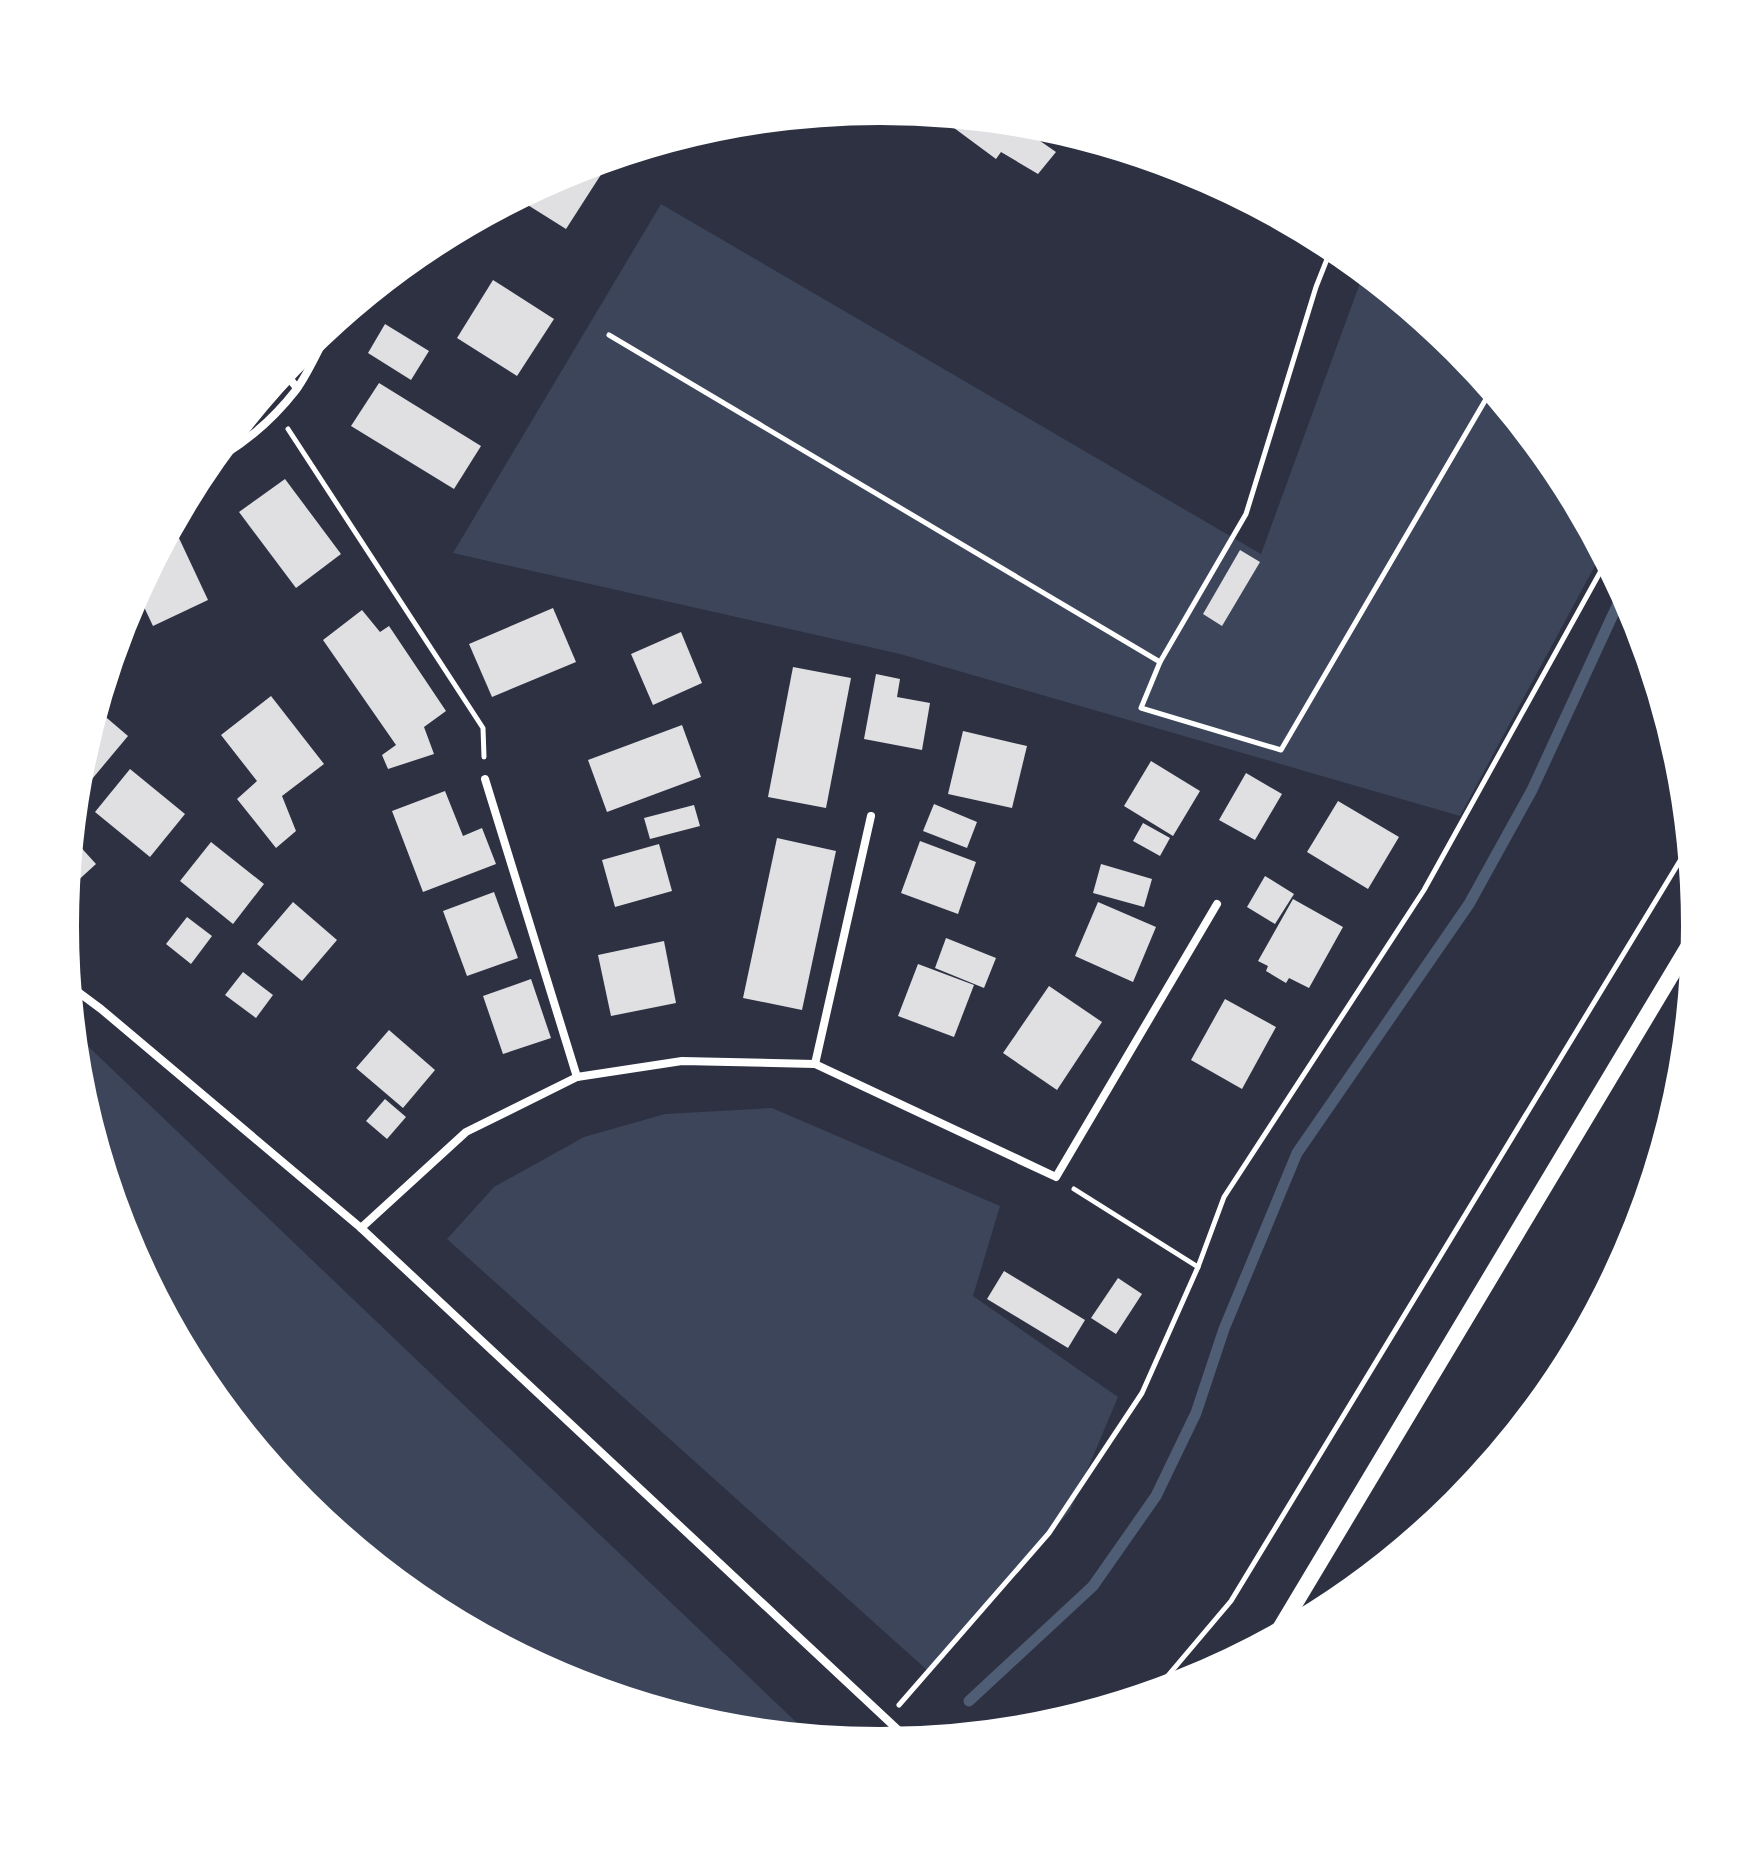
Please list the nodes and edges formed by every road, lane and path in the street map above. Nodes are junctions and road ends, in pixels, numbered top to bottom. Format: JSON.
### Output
{"nodes":[{"id":1,"x":1328,"y":256,"type":"edge"},
{"id":2,"x":609,"y":335,"type":"dead end"},
{"id":3,"x":318,"y":349,"type":"edge"},
{"id":4,"x":290,"y":379,"type":"edge"},
{"id":5,"x":297,"y":388,"type":"junction"},
{"id":6,"x":1487,"y":397,"type":"edge"},
{"id":7,"x":277,"y":411,"type":"junction"},
{"id":8,"x":232,"y":449,"type":"edge"},
{"id":9,"x":1602,"y":568,"type":"edge"},
{"id":10,"x":1160,"y":662,"type":"junction"},
{"id":11,"x":485,"y":779,"type":"joint"},
{"id":12,"x":871,"y":816,"type":"dead end"},
{"id":13,"x":1682,"y":857,"type":"edge"},
{"id":14,"x":1217,"y":904,"type":"dead end"},
{"id":15,"x":1685,"y":952,"type":"edge"},
{"id":16,"x":77,"y":991,"type":"edge"},
{"id":17,"x":815,"y":1064,"type":"junction"},
{"id":18,"x":577,"y":1077,"type":"junction"},
{"id":19,"x":1056,"y":1177,"type":"junction"},
{"id":20,"x":361,"y":1228,"type":"junction"},
{"id":21,"x":1198,"y":1267,"type":"junction"},
{"id":22,"x":1282,"y":1626,"type":"edge"},
{"id":23,"x":1164,"y":1680,"type":"edge"},
{"id":24,"x":886,"y":1719,"type":"junction"},
{"id":25,"x":900,"y":1732,"type":"edge"}],
"edges":[{"from":1,"to":10,"type":"path"},
{"from":2,"to":10,"type":"path"},
{"from":3,"to":5,"type":"street"},
{"from":4,"to":5,"type":"street"},
{"from":5,"to":7,"type":"street"},
{"from":6,"to":10,"type":"path"},
{"from":7,"to":8,"type":"street"},
{"from":7,"to":11,"type":"path"},
{"from":9,"to":21,"type":"path"},
{"from":11,"to":18,"type":"street"},
{"from":12,"to":17,"type":"street"},
{"from":13,"to":23,"type":"path"},
{"from":14,"to":19,"type":"street"},
{"from":15,"to":22,"type":"main road"},
{"from":16,"to":20,"type":"street"},
{"from":17,"to":18,"type":"street"},
{"from":17,"to":19,"type":"street"},
{"from":18,"to":20,"type":"street"},
{"from":19,"to":21,"type":"path"},
{"from":20,"to":24,"type":"street"},
{"from":21,"to":24,"type":"path"},
{"from":24,"to":25,"type":"street"}]}
